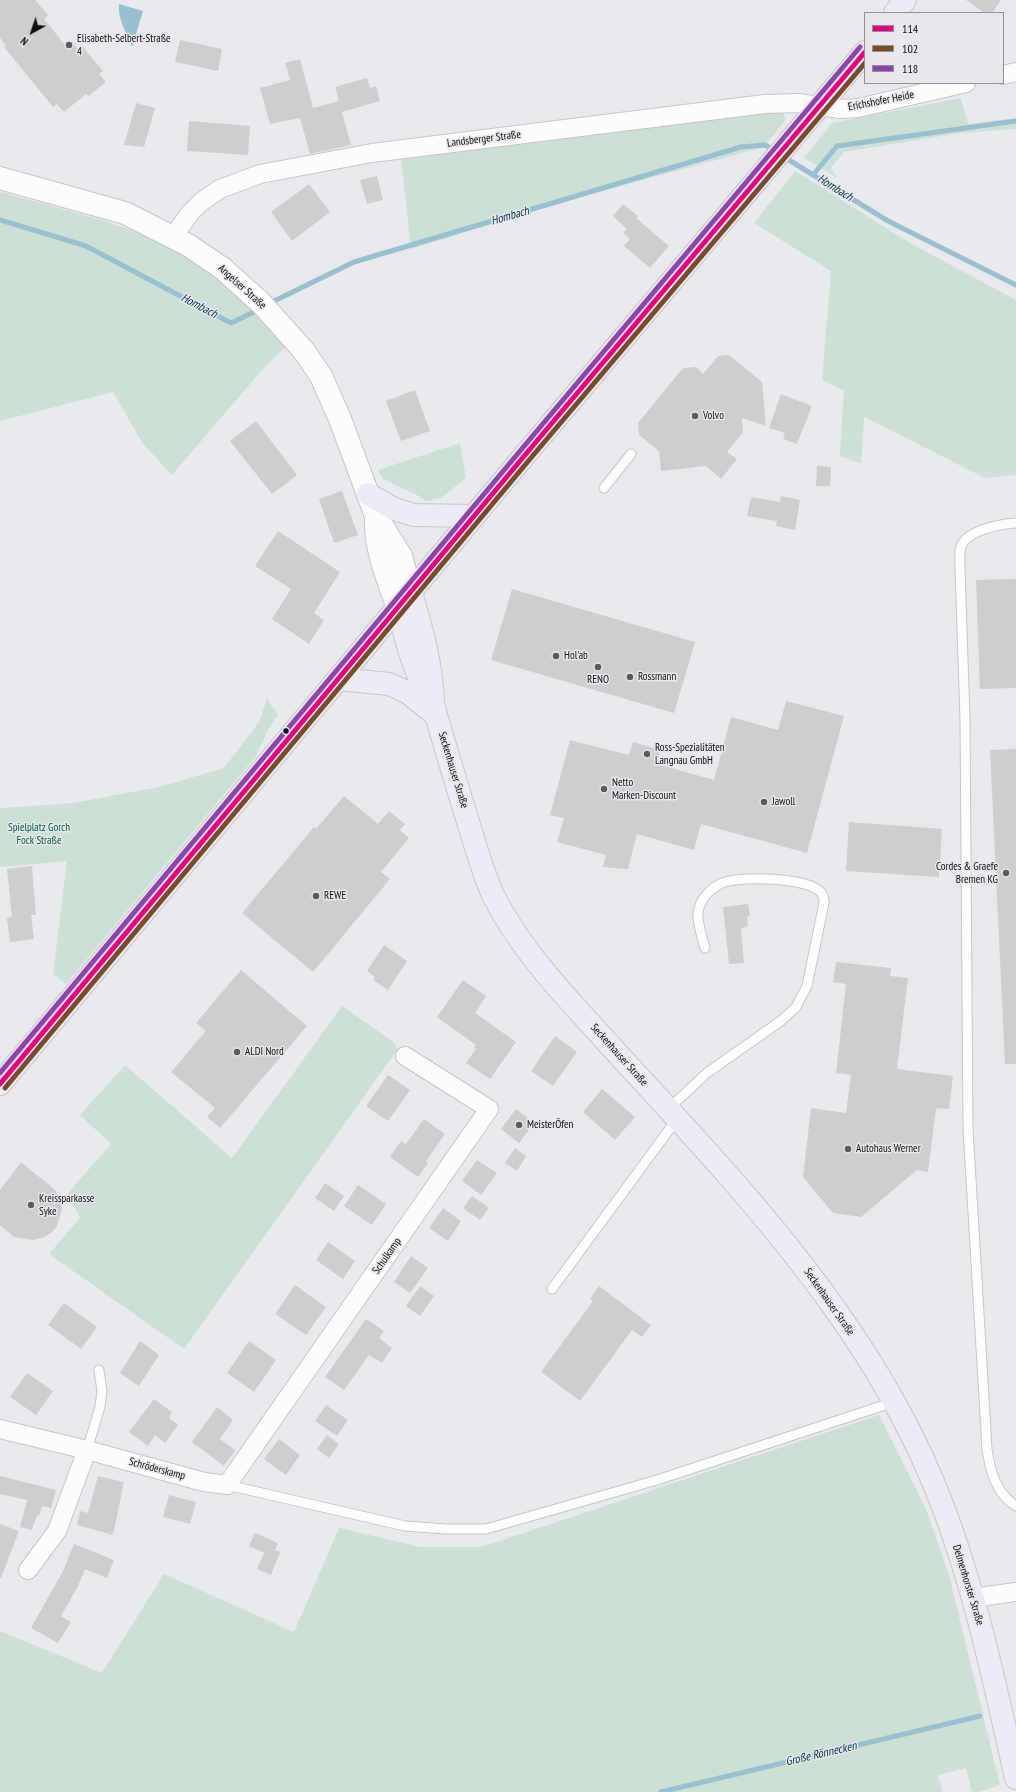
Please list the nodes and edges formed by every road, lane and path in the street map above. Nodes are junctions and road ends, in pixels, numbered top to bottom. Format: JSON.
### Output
{"nodes":[{"id":1,"x":905,"y":0,"type":"edge"},
{"id":2,"x":896,"y":12,"type":"edge"},
{"id":3,"x":864,"y":53,"type":"edge"},
{"id":4,"x":1016,"y":72,"type":"edge"},
{"id":5,"x":1004,"y":74,"type":"edge"},
{"id":6,"x":962,"y":84,"type":"edge"},
{"id":7,"x":820,"y":107,"type":"junction"},
{"id":8,"x":0,"y":178,"type":"edge"},
{"id":9,"x":173,"y":237,"type":"junction"},
{"id":10,"x":631,"y":454,"type":"dead end"},
{"id":11,"x":604,"y":488,"type":"dead end"},
{"id":12,"x":368,"y":494,"type":"junction"},
{"id":13,"x":474,"y":516,"type":"junction"},
{"id":14,"x":1016,"y":523,"type":"edge"},
{"id":15,"x":404,"y":601,"type":"junction"},
{"id":16,"x":338,"y":679,"type":"junction"},
{"id":17,"x":435,"y":710,"type":"junction"},
{"id":18,"x":705,"y":948,"type":"dead end"},
{"id":19,"x":405,"y":1056,"type":"dead end"},
{"id":20,"x":0,"y":1084,"type":"edge"},
{"id":21,"x":672,"y":1114,"type":"junction"},
{"id":22,"x":552,"y":1289,"type":"dead end"},
{"id":23,"x":99,"y":1370,"type":"dead end"},
{"id":24,"x":894,"y":1401,"type":"junction"},
{"id":25,"x":0,"y":1429,"type":"edge"},
{"id":26,"x":87,"y":1450,"type":"junction"},
{"id":27,"x":228,"y":1485,"type":"junction"},
{"id":28,"x":1016,"y":1506,"type":"edge"},
{"id":29,"x":28,"y":1570,"type":"dead end"},
{"id":30,"x":1016,"y":1592,"type":"edge"},
{"id":31,"x":973,"y":1598,"type":"junction"},
{"id":32,"x":1016,"y":1778,"type":"edge"}],
"edges":[{"from":1,"to":2,"type":"main road"},
{"from":3,"to":7,"type":"main road"},
{"from":4,"to":5,"type":"street"},
{"from":6,"to":7,"type":"street","name":"Erichshofer Heide"},
{"from":7,"to":9,"type":"street","name":"Landsberger Straße"},
{"from":7,"to":13,"type":"main road"},
{"from":8,"to":9,"type":"main road","name":"Angelser Straße"},
{"from":9,"to":12,"type":"main road","name":"Angelser Straße"},
{"from":10,"to":11,"type":"lane"},
{"from":12,"to":13,"type":"main road"},
{"from":12,"to":15,"type":"main road","name":"Angelser Straße"},
{"from":13,"to":15,"type":"main road"},
{"from":14,"to":28,"type":"lane"},
{"from":15,"to":16,"type":"main road"},
{"from":15,"to":17,"type":"main road","name":"Seckenhauser Straße"},
{"from":16,"to":17,"type":"main road"},
{"from":16,"to":20,"type":"main road"},
{"from":17,"to":21,"type":"main road","name":"Seckenhauser Straße"},
{"from":18,"to":21,"type":"lane"},
{"from":19,"to":27,"type":"street","name":"Schulkamp"},
{"from":21,"to":22,"type":"lane"},
{"from":21,"to":24,"type":"main road","name":"Seckenhauser Straße"},
{"from":23,"to":26,"type":"lane"},
{"from":24,"to":27,"type":"lane"},
{"from":24,"to":31,"type":"main road","name":"Delmenhorster Straße"},
{"from":25,"to":26,"type":"street","name":"Schröderskamp"},
{"from":26,"to":27,"type":"street","name":"Schröderskamp"},
{"from":26,"to":29,"type":"street"},
{"from":30,"to":31,"type":"street"},
{"from":31,"to":32,"type":"main road","name":"Delmenhorster Straße"}]}
